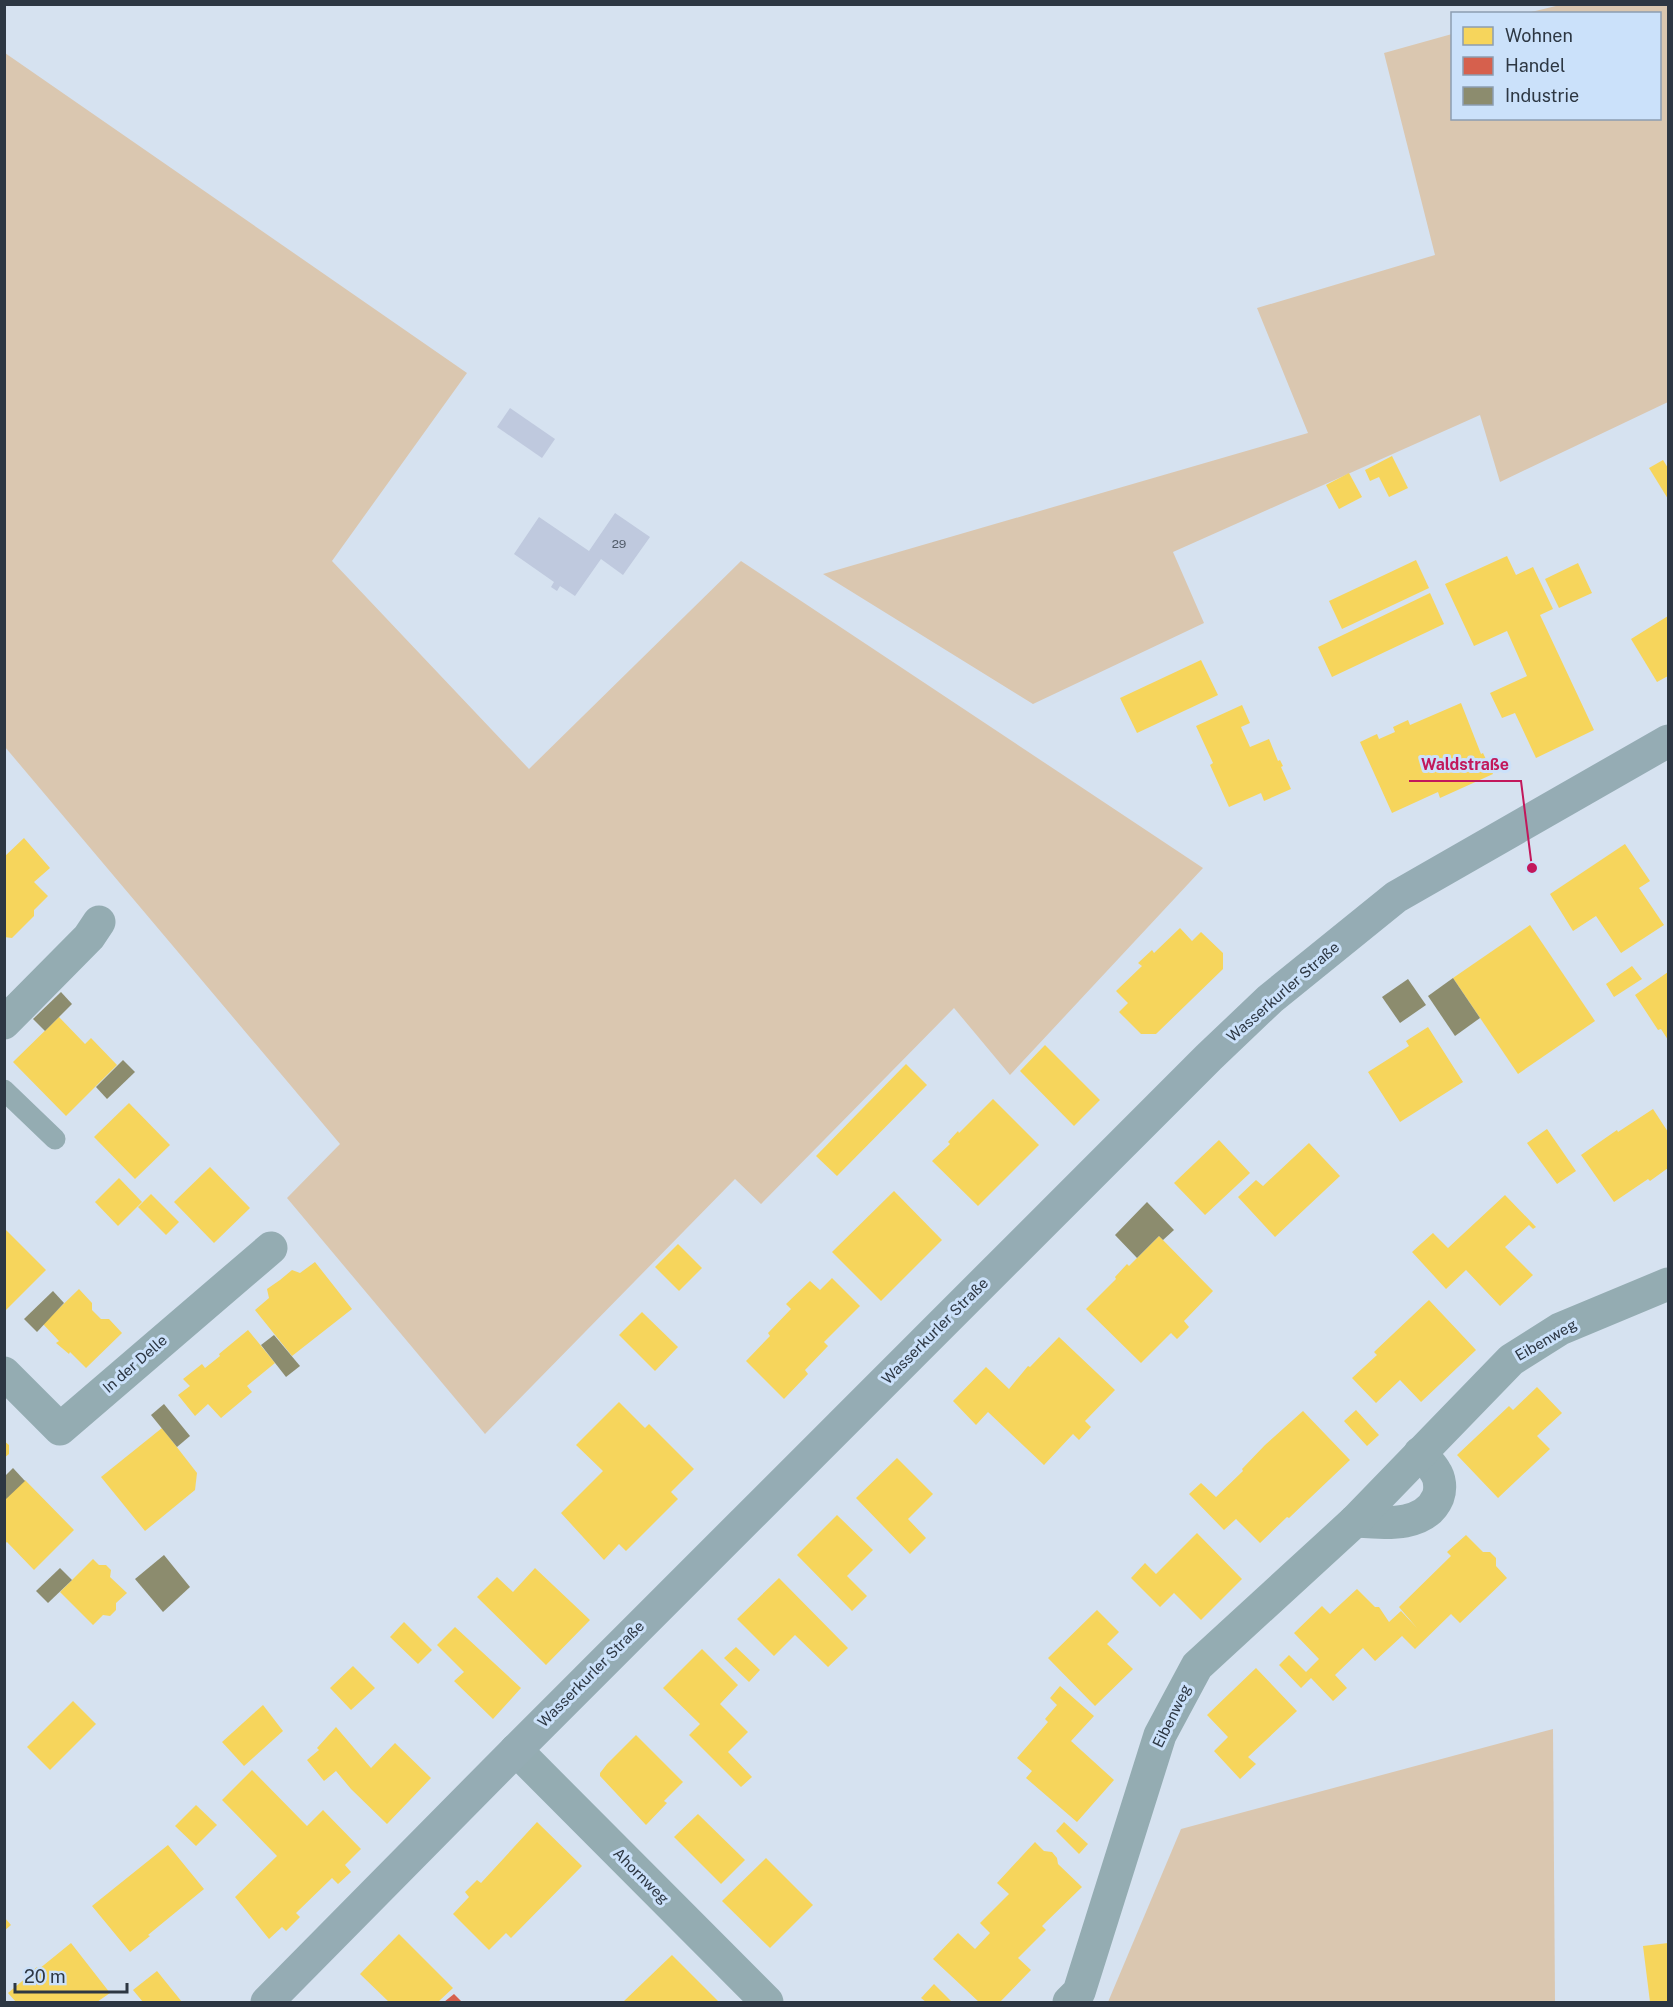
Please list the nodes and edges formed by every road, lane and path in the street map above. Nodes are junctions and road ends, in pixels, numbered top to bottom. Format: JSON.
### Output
{"nodes":[{"id":1,"x":1668,"y":741,"type":"edge"},
{"id":2,"x":99,"y":922,"type":"dead end"},
{"id":3,"x":4,"y":1023,"type":"edge"},
{"id":4,"x":4,"y":1090,"type":"edge"},
{"id":5,"x":55,"y":1139,"type":"dead end"},
{"id":6,"x":271,"y":1248,"type":"dead end"},
{"id":7,"x":1668,"y":1284,"type":"edge"},
{"id":8,"x":4,"y":1373,"type":"edge"},
{"id":9,"x":1420,"y":1453,"type":"junction"},
{"id":10,"x":1355,"y":1521,"type":"junction"},
{"id":11,"x":516,"y":1750,"type":"junction"},
{"id":12,"x":267,"y":2002,"type":"edge"},
{"id":13,"x":767,"y":2002,"type":"edge"},
{"id":14,"x":1069,"y":2002,"type":"edge"}],
"edges":[{"from":1,"to":11,"type":"main road","name":"Wasserkurler Straße"},
{"from":2,"to":3,"type":"street"},
{"from":4,"to":5,"type":"lane"},
{"from":6,"to":8,"type":"street","name":"In der Delle"},
{"from":7,"to":9,"type":"street","name":"Eibenweg"},
{"from":9,"to":10,"type":"street","name":"Eibenweg"},
{"from":9,"to":10,"type":"street"},
{"from":10,"to":14,"type":"street","name":"Eibenweg"},
{"from":11,"to":12,"type":"main road","name":"Wasserkurler Straße"},
{"from":11,"to":13,"type":"street","name":"Ahornweg"}]}
